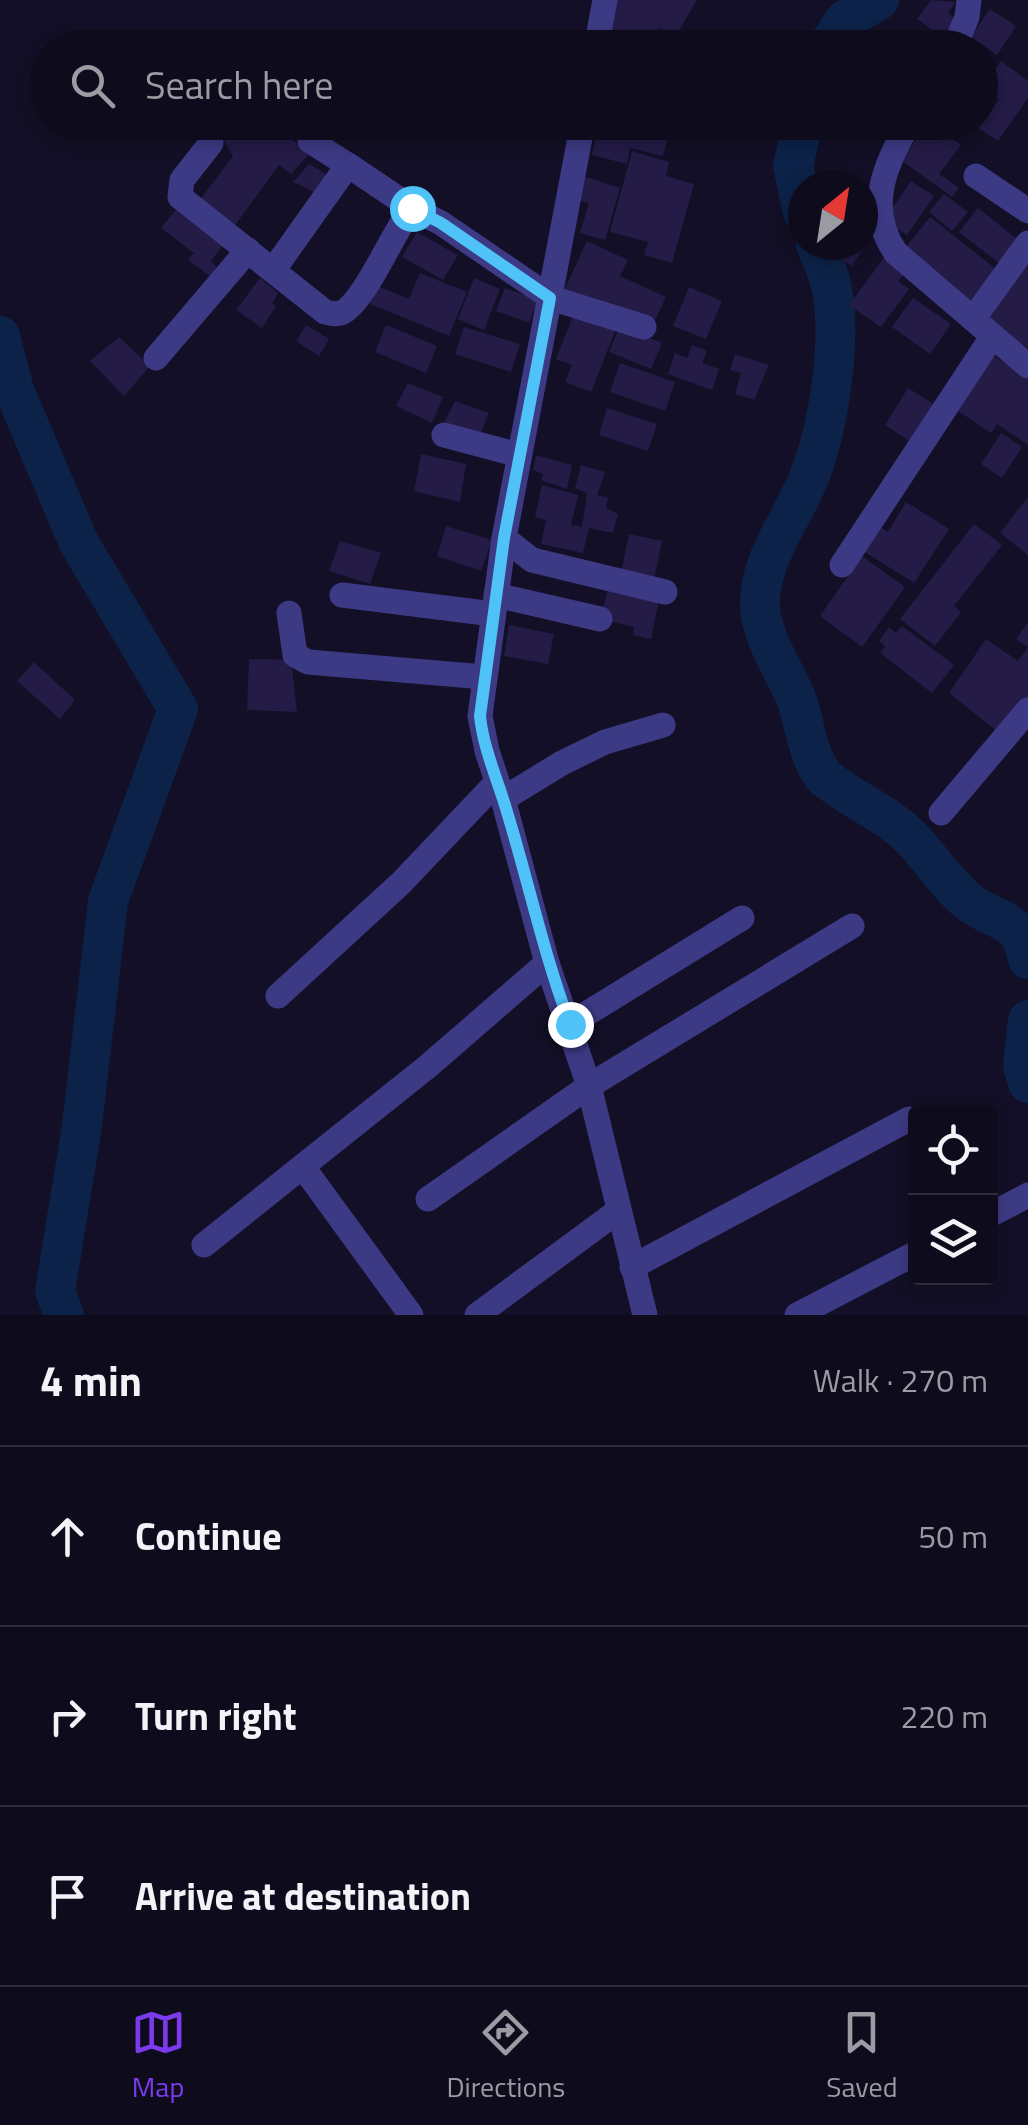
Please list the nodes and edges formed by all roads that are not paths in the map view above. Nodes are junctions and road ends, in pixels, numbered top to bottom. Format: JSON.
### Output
{"nodes":[{"id":1,"x":605,"y":0,"type":"edge"},
{"id":2,"x":969,"y":0,"type":"edge"},
{"id":3,"x":599,"y":30,"type":"edge"},
{"id":4,"x":962,"y":30,"type":"edge"},
{"id":5,"x":580,"y":140,"type":"edge"},
{"id":6,"x":899,"y":140,"type":"edge"},
{"id":7,"x":310,"y":141,"type":"dead end"},
{"id":8,"x":210,"y":143,"type":"dead end"},
{"id":9,"x":348,"y":164,"type":"junction"},
{"id":10,"x":976,"y":176,"type":"dead end"},
{"id":11,"x":412,"y":208,"type":"junction"},
{"id":12,"x":1028,"y":211,"type":"edge"},
{"id":13,"x":1028,"y":243,"type":"edge"},
{"id":14,"x":248,"y":250,"type":"junction"},
{"id":15,"x":274,"y":269,"type":"junction"},
{"id":16,"x":550,"y":298,"type":"junction"},
{"id":17,"x":644,"y":327,"type":"dead end"},
{"id":18,"x":983,"y":328,"type":"junction"},
{"id":19,"x":156,"y":358,"type":"dead end"},
{"id":20,"x":1028,"y":366,"type":"edge"},
{"id":21,"x":444,"y":434,"type":"dead end"},
{"id":22,"x":519,"y":455,"type":"junction"},
{"id":23,"x":504,"y":538,"type":"junction"},
{"id":24,"x":842,"y":565,"type":"dead end"},
{"id":25,"x":665,"y":592,"type":"dead end"},
{"id":26,"x":342,"y":595,"type":"dead end"},
{"id":27,"x":495,"y":605,"type":"junction"},
{"id":28,"x":289,"y":613,"type":"dead end"},
{"id":29,"x":600,"y":619,"type":"dead end"},
{"id":30,"x":484,"y":677,"type":"junction"},
{"id":31,"x":1028,"y":710,"type":"edge"},
{"id":32,"x":663,"y":725,"type":"dead end"},
{"id":33,"x":500,"y":790,"type":"junction"},
{"id":34,"x":941,"y":813,"type":"dead end"},
{"id":35,"x":742,"y":918,"type":"dead end"},
{"id":36,"x":852,"y":926,"type":"dead end"},
{"id":37,"x":546,"y":963,"type":"junction"},
{"id":38,"x":278,"y":996,"type":"dead end"},
{"id":39,"x":570,"y":1024,"type":"junction"},
{"id":40,"x":590,"y":1086,"type":"junction"},
{"id":41,"x":908,"y":1120,"type":"edge"},
{"id":42,"x":303,"y":1167,"type":"junction"},
{"id":43,"x":1028,"y":1195,"type":"edge"},
{"id":44,"x":428,"y":1199,"type":"dead end"},
{"id":45,"x":618,"y":1211,"type":"junction"},
{"id":46,"x":998,"y":1211,"type":"edge"},
{"id":47,"x":204,"y":1245,"type":"dead end"},
{"id":48,"x":908,"y":1257,"type":"edge"},
{"id":49,"x":632,"y":1267,"type":"junction"},
{"id":50,"x":411,"y":1315,"type":"edge"},
{"id":51,"x":477,"y":1315,"type":"edge"},
{"id":52,"x":644,"y":1315,"type":"edge"},
{"id":53,"x":797,"y":1315,"type":"edge"}],
"edges":[{"from":1,"to":3,"type":"street"},
{"from":2,"to":4,"type":"street"},
{"from":5,"to":16,"type":"street"},
{"from":6,"to":18,"type":"street"},
{"from":7,"to":9,"type":"street"},
{"from":8,"to":14,"type":"street"},
{"from":9,"to":11,"type":"street"},
{"from":9,"to":15,"type":"street"},
{"from":10,"to":12,"type":"street"},
{"from":11,"to":15,"type":"street"},
{"from":11,"to":16,"type":"street"},
{"from":13,"to":18,"type":"street"},
{"from":14,"to":15,"type":"street"},
{"from":14,"to":19,"type":"street"},
{"from":16,"to":17,"type":"street"},
{"from":16,"to":22,"type":"street"},
{"from":18,"to":20,"type":"street"},
{"from":18,"to":24,"type":"street"},
{"from":21,"to":22,"type":"street"},
{"from":22,"to":23,"type":"street"},
{"from":23,"to":25,"type":"street"},
{"from":23,"to":27,"type":"street"},
{"from":26,"to":27,"type":"street"},
{"from":27,"to":29,"type":"street"},
{"from":27,"to":30,"type":"street"},
{"from":28,"to":30,"type":"street"},
{"from":30,"to":33,"type":"street"},
{"from":31,"to":34,"type":"street"},
{"from":32,"to":33,"type":"street"},
{"from":33,"to":37,"type":"street"},
{"from":33,"to":38,"type":"street"},
{"from":35,"to":39,"type":"street"},
{"from":36,"to":40,"type":"street"},
{"from":37,"to":39,"type":"street"},
{"from":37,"to":42,"type":"street"},
{"from":39,"to":40,"type":"street"},
{"from":40,"to":44,"type":"street"},
{"from":40,"to":45,"type":"street"},
{"from":41,"to":49,"type":"street"},
{"from":42,"to":47,"type":"street"},
{"from":42,"to":50,"type":"street"},
{"from":43,"to":46,"type":"street"},
{"from":45,"to":49,"type":"street"},
{"from":45,"to":51,"type":"street"},
{"from":48,"to":53,"type":"street"},
{"from":49,"to":52,"type":"street"}]}
